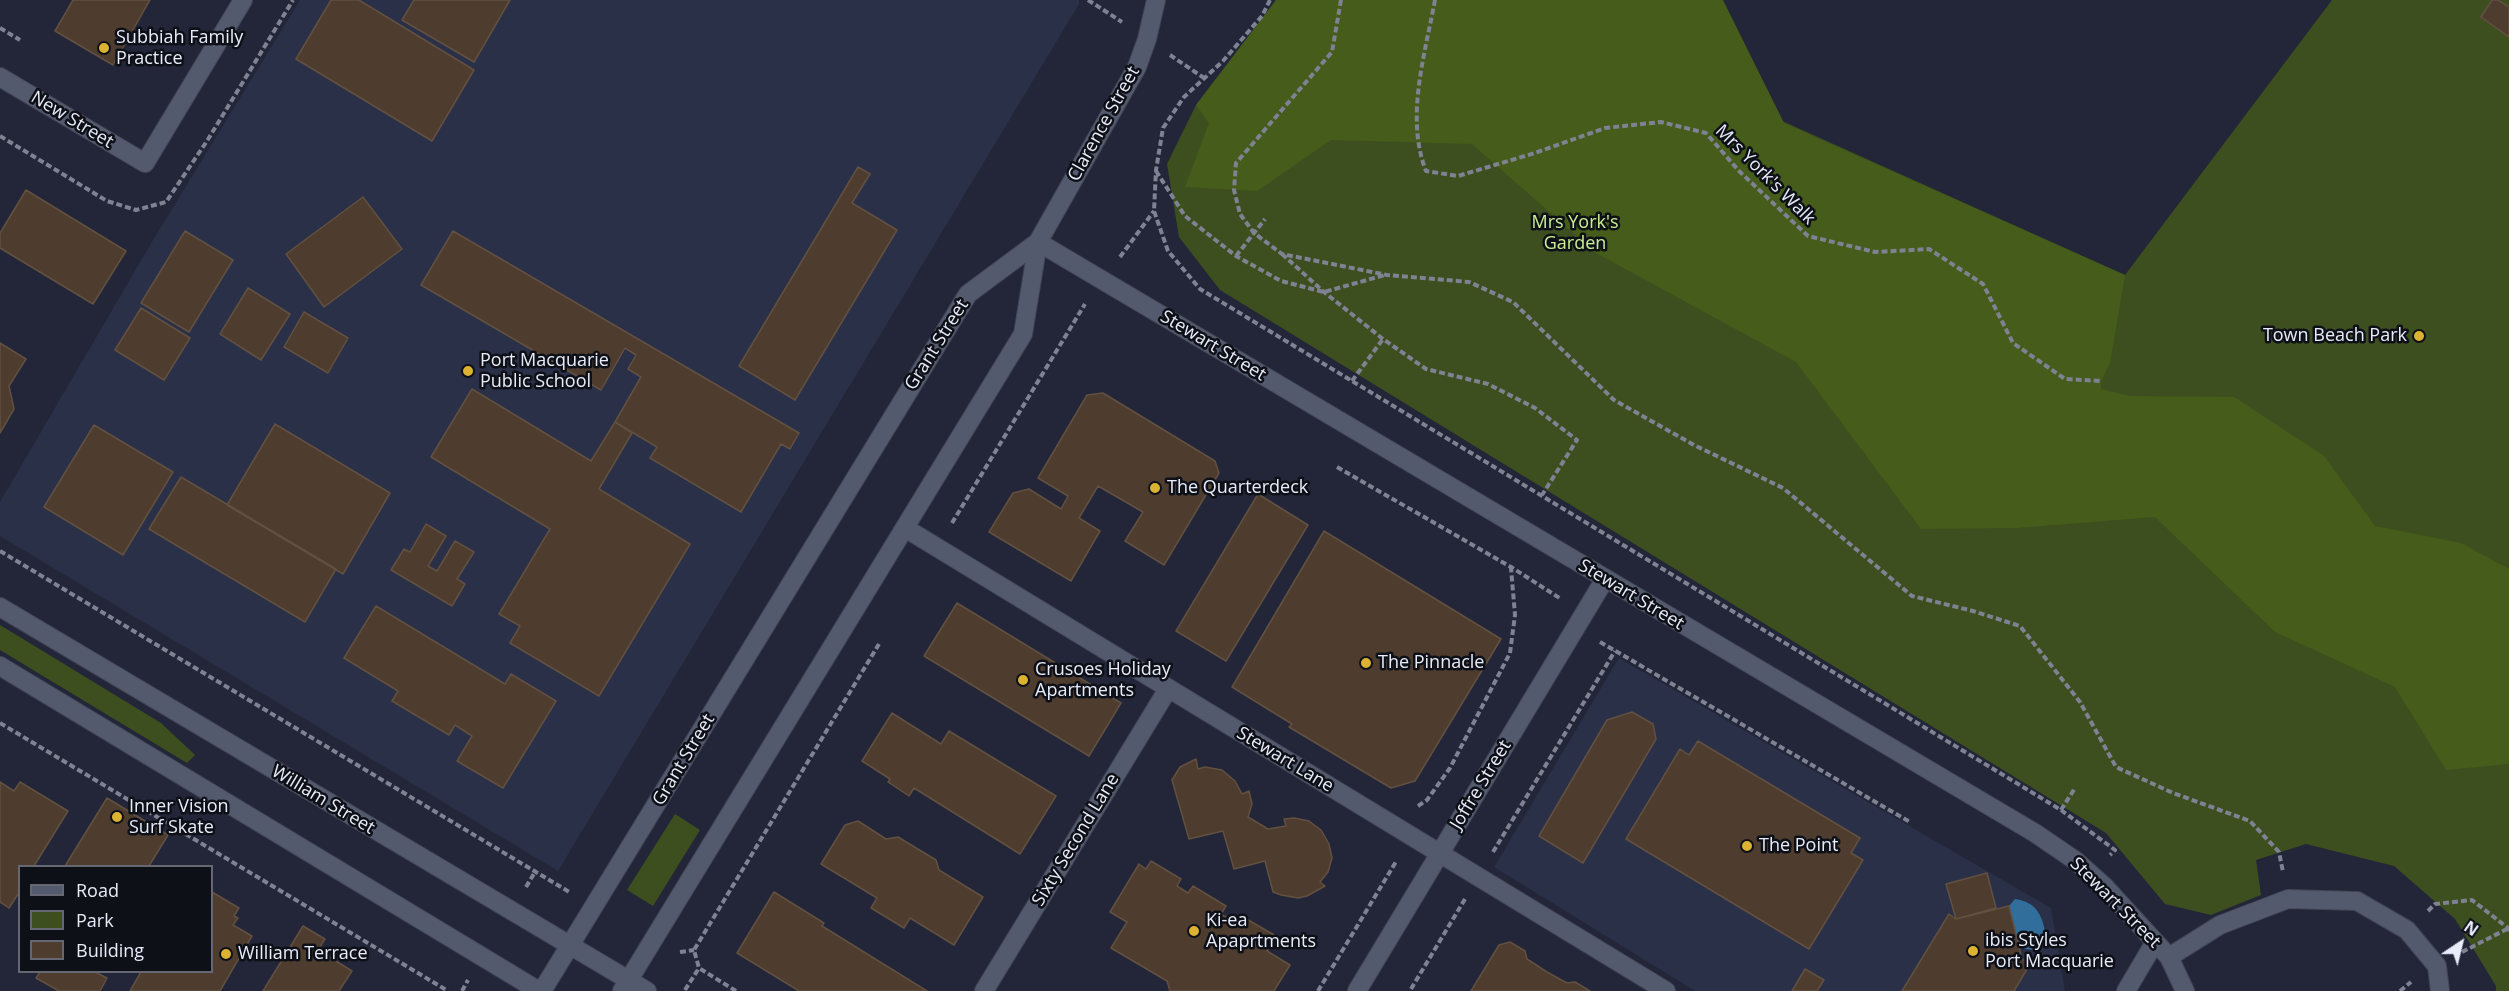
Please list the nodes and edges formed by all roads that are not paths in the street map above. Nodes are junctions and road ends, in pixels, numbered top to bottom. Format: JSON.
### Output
{"nodes":[{"id":1,"x":243,"y":0,"type":"edge"},
{"id":2,"x":1156,"y":0,"type":"edge"},
{"id":3,"x":0,"y":77,"type":"edge"},
{"id":4,"x":1038,"y":242,"type":"junction"},
{"id":5,"x":905,"y":528,"type":"junction"},
{"id":6,"x":1605,"y":579,"type":"junction"},
{"id":7,"x":0,"y":606,"type":"edge"},
{"id":8,"x":0,"y":666,"type":"edge"},
{"id":9,"x":1168,"y":689,"type":"junction"},
{"id":10,"x":1439,"y":854,"type":"junction"},
{"id":11,"x":2155,"y":942,"type":"junction"},
{"id":12,"x":570,"y":946,"type":"junction"},
{"id":13,"x":2169,"y":957,"type":"junction"},
{"id":14,"x":625,"y":986,"type":"edge"},
{"id":15,"x":541,"y":991,"type":"edge"},
{"id":16,"x":647,"y":991,"type":"edge"},
{"id":17,"x":984,"y":991,"type":"edge"},
{"id":18,"x":1357,"y":991,"type":"edge"},
{"id":19,"x":1666,"y":991,"type":"edge"},
{"id":20,"x":2126,"y":991,"type":"edge"},
{"id":21,"x":2185,"y":991,"type":"edge"},
{"id":22,"x":2440,"y":991,"type":"edge"}],
"edges":[{"from":1,"to":3,"type":"street","name":"New Street"},
{"from":2,"to":4,"type":"street","name":"Clarence Street"},
{"from":4,"to":5,"type":"street"},
{"from":4,"to":6,"type":"street","name":"Stewart Street"},
{"from":4,"to":12,"type":"street","name":"Grant Street"},
{"from":5,"to":9,"type":"street","name":"Stewart Lane"},
{"from":5,"to":14,"type":"street"},
{"from":6,"to":10,"type":"street","name":"Joffre Street"},
{"from":6,"to":11,"type":"street","name":"Stewart Street"},
{"from":7,"to":12,"type":"street","name":"William Street"},
{"from":8,"to":15,"type":"street"},
{"from":9,"to":10,"type":"street","name":"Stewart Lane"},
{"from":9,"to":17,"type":"street","name":"Sixty Second Lane"},
{"from":10,"to":18,"type":"street","name":"Joffre Street"},
{"from":10,"to":19,"type":"street","name":"Stewart Lane"},
{"from":11,"to":13,"type":"street","name":"Stewart Street"},
{"from":11,"to":20,"type":"street"},
{"from":12,"to":14,"type":"street","name":"William Street"},
{"from":12,"to":15,"type":"street","name":"Grant Street"},
{"from":13,"to":21,"type":"street","name":"Stewart Street"},
{"from":13,"to":22,"type":"street"},
{"from":14,"to":16,"type":"street","name":"William Street"}]}
